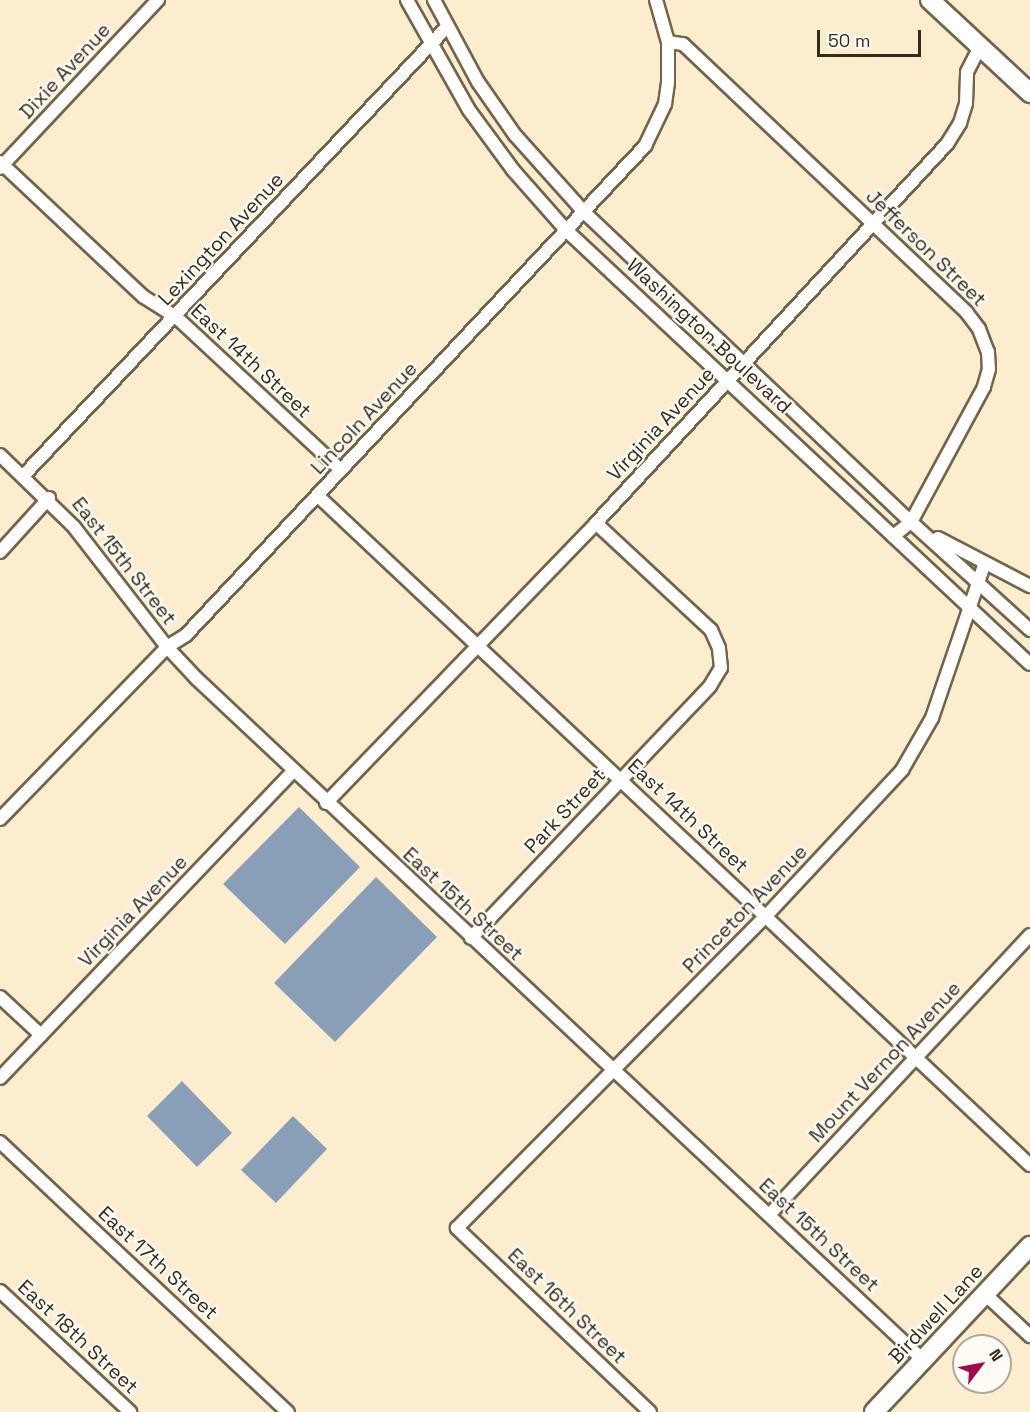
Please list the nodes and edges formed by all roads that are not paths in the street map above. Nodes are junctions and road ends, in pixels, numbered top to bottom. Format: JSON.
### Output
{"nodes":[{"id":1,"x":158,"y":0,"type":"edge"},
{"id":2,"x":408,"y":0,"type":"edge"},
{"id":3,"x":434,"y":0,"type":"edge"},
{"id":4,"x":656,"y":0,"type":"edge"},
{"id":5,"x":930,"y":0,"type":"edge"},
{"id":6,"x":447,"y":27,"type":"junction"},
{"id":7,"x":668,"y":42,"type":"junction"},
{"id":8,"x":429,"y":43,"type":"junction"},
{"id":9,"x":980,"y":46,"type":"junction"},
{"id":10,"x":1030,"y":93,"type":"edge"},
{"id":11,"x":1,"y":165,"type":"edge"},
{"id":12,"x":584,"y":212,"type":"junction"},
{"id":13,"x":873,"y":223,"type":"junction"},
{"id":14,"x":566,"y":230,"type":"junction"},
{"id":15,"x":176,"y":316,"type":"junction"},
{"id":16,"x":745,"y":362,"type":"junction"},
{"id":17,"x":729,"y":379,"type":"junction"},
{"id":18,"x":0,"y":455,"type":"edge"},
{"id":19,"x":341,"y":470,"type":"junction"},
{"id":20,"x":23,"y":476,"type":"junction"},
{"id":21,"x":318,"y":496,"type":"junction"},
{"id":22,"x":49,"y":498,"type":"junction"},
{"id":23,"x":911,"y":522,"type":"junction"},
{"id":24,"x":596,"y":523,"type":"junction"},
{"id":25,"x":893,"y":536,"type":"junction"},
{"id":26,"x":0,"y":552,"type":"edge"},
{"id":27,"x":984,"y":565,"type":"junction"},
{"id":28,"x":979,"y":581,"type":"junction"},
{"id":29,"x":1030,"y":586,"type":"edge"},
{"id":30,"x":970,"y":608,"type":"junction"},
{"id":31,"x":1030,"y":630,"type":"edge"},
{"id":32,"x":167,"y":647,"type":"junction"},
{"id":33,"x":477,"y":647,"type":"junction"},
{"id":34,"x":1030,"y":664,"type":"edge"},
{"id":35,"x":293,"y":771,"type":"junction"},
{"id":36,"x":621,"y":780,"type":"junction"},
{"id":37,"x":326,"y":803,"type":"junction"},
{"id":38,"x":0,"y":819,"type":"edge"},
{"id":39,"x":766,"y":916,"type":"junction"},
{"id":40,"x":1030,"y":935,"type":"edge"},
{"id":41,"x":471,"y":938,"type":"junction"},
{"id":42,"x":0,"y":996,"type":"edge"},
{"id":43,"x":41,"y":1035,"type":"junction"},
{"id":44,"x":916,"y":1057,"type":"junction"},
{"id":45,"x":615,"y":1072,"type":"junction"},
{"id":46,"x":0,"y":1078,"type":"edge"},
{"id":47,"x":0,"y":1142,"type":"edge"},
{"id":48,"x":1030,"y":1165,"type":"edge"},
{"id":49,"x":769,"y":1215,"type":"junction"},
{"id":50,"x":457,"y":1228,"type":"joint"},
{"id":51,"x":1030,"y":1246,"type":"edge"},
{"id":52,"x":0,"y":1291,"type":"edge"},
{"id":53,"x":985,"y":1294,"type":"junction"},
{"id":54,"x":1030,"y":1336,"type":"edge"},
{"id":55,"x":923,"y":1360,"type":"junction"},
{"id":56,"x":130,"y":1412,"type":"edge"},
{"id":57,"x":288,"y":1412,"type":"edge"},
{"id":58,"x":650,"y":1412,"type":"edge"},
{"id":59,"x":874,"y":1412,"type":"edge"}],
"edges":[{"from":1,"to":11,"type":"street","name":"Dixie Avenue"},
{"from":2,"to":8,"type":"street","name":"Washington Boulevard"},
{"from":3,"to":6,"type":"street","name":"Washington Boulevard"},
{"from":4,"to":7,"type":"street","name":"Lincoln Avenue"},
{"from":5,"to":9,"type":"main road"},
{"from":6,"to":8,"type":"street","name":"Lexington Avenue"},
{"from":6,"to":12,"type":"street","name":"Washington Boulevard"},
{"from":7,"to":12,"type":"street","name":"Lincoln Avenue"},
{"from":7,"to":13,"type":"street","name":"Jefferson Street"},
{"from":8,"to":14,"type":"street","name":"Washington Boulevard"},
{"from":8,"to":15,"type":"street","name":"Lexington Avenue"},
{"from":9,"to":10,"type":"main road"},
{"from":9,"to":13,"type":"street","name":"Virginia Avenue"},
{"from":11,"to":15,"type":"street","name":"East 14th Street"},
{"from":12,"to":14,"type":"street","name":"Lincoln Avenue"},
{"from":12,"to":16,"type":"street","name":"Washington Boulevard"},
{"from":13,"to":16,"type":"street","name":"Virginia Avenue"},
{"from":13,"to":23,"type":"street","name":"Jefferson Street"},
{"from":14,"to":17,"type":"street","name":"Washington Boulevard"},
{"from":14,"to":19,"type":"street","name":"Lincoln Avenue"},
{"from":15,"to":19,"type":"street","name":"East 14th Street"},
{"from":15,"to":20,"type":"street","name":"Lexington Avenue"},
{"from":16,"to":17,"type":"street","name":"Virginia Avenue"},
{"from":16,"to":23,"type":"street","name":"Washington Boulevard"},
{"from":17,"to":24,"type":"street","name":"Virginia Avenue"},
{"from":17,"to":25,"type":"street","name":"Washington Boulevard"},
{"from":18,"to":20,"type":"street","name":"East 15th Street"},
{"from":19,"to":21,"type":"street","name":"Lincoln Avenue"},
{"from":20,"to":22,"type":"street","name":"East 15th Street"},
{"from":21,"to":32,"type":"street","name":"Lincoln Avenue"},
{"from":21,"to":33,"type":"street","name":"East 14th Street"},
{"from":22,"to":26,"type":"street"},
{"from":22,"to":32,"type":"street","name":"East 15th Street"},
{"from":23,"to":25,"type":"street","name":"Jefferson Street"},
{"from":23,"to":27,"type":"street"},
{"from":23,"to":28,"type":"street","name":"Washington Boulevard"},
{"from":24,"to":33,"type":"street","name":"Virginia Avenue"},
{"from":24,"to":36,"type":"street","name":"Park Street"},
{"from":25,"to":30,"type":"street","name":"Washington Boulevard"},
{"from":27,"to":28,"type":"street","name":"Princeton Avenue"},
{"from":27,"to":29,"type":"street"},
{"from":28,"to":30,"type":"street","name":"Princeton Avenue"},
{"from":28,"to":31,"type":"street","name":"Washington Boulevard"},
{"from":30,"to":34,"type":"street","name":"Washington Boulevard"},
{"from":30,"to":39,"type":"street","name":"Princeton Avenue"},
{"from":32,"to":35,"type":"street","name":"East 15th Street"},
{"from":32,"to":38,"type":"street","name":"Lincoln Avenue"},
{"from":33,"to":36,"type":"street","name":"East 14th Street"},
{"from":33,"to":37,"type":"street","name":"Virginia Avenue"},
{"from":35,"to":37,"type":"street","name":"East 15th Street"},
{"from":35,"to":43,"type":"street","name":"Virginia Avenue"},
{"from":36,"to":39,"type":"street","name":"East 14th Street"},
{"from":36,"to":41,"type":"street","name":"Park Street"},
{"from":37,"to":41,"type":"street","name":"East 15th Street"},
{"from":39,"to":44,"type":"street","name":"East 14th Street"},
{"from":39,"to":45,"type":"street","name":"Princeton Avenue"},
{"from":40,"to":44,"type":"street","name":"Mount Vernon Avenue"},
{"from":41,"to":45,"type":"street","name":"East 15th Street"},
{"from":42,"to":43,"type":"street"},
{"from":43,"to":46,"type":"street","name":"Virginia Avenue"},
{"from":44,"to":48,"type":"street","name":"East 14th Street"},
{"from":44,"to":49,"type":"street","name":"Mount Vernon Avenue"},
{"from":45,"to":49,"type":"street","name":"East 15th Street"},
{"from":45,"to":50,"type":"street","name":"Princeton Avenue"},
{"from":47,"to":57,"type":"street","name":"East 17th Street"},
{"from":49,"to":55,"type":"street","name":"East 15th Street"},
{"from":50,"to":58,"type":"street","name":"East 16th Street"},
{"from":51,"to":53,"type":"main road","name":"Birdwell Lane"},
{"from":52,"to":56,"type":"street","name":"East 18th Street"},
{"from":53,"to":54,"type":"street"},
{"from":53,"to":55,"type":"main road","name":"Birdwell Lane"},
{"from":55,"to":59,"type":"main road","name":"Birdwell Lane"}]}
